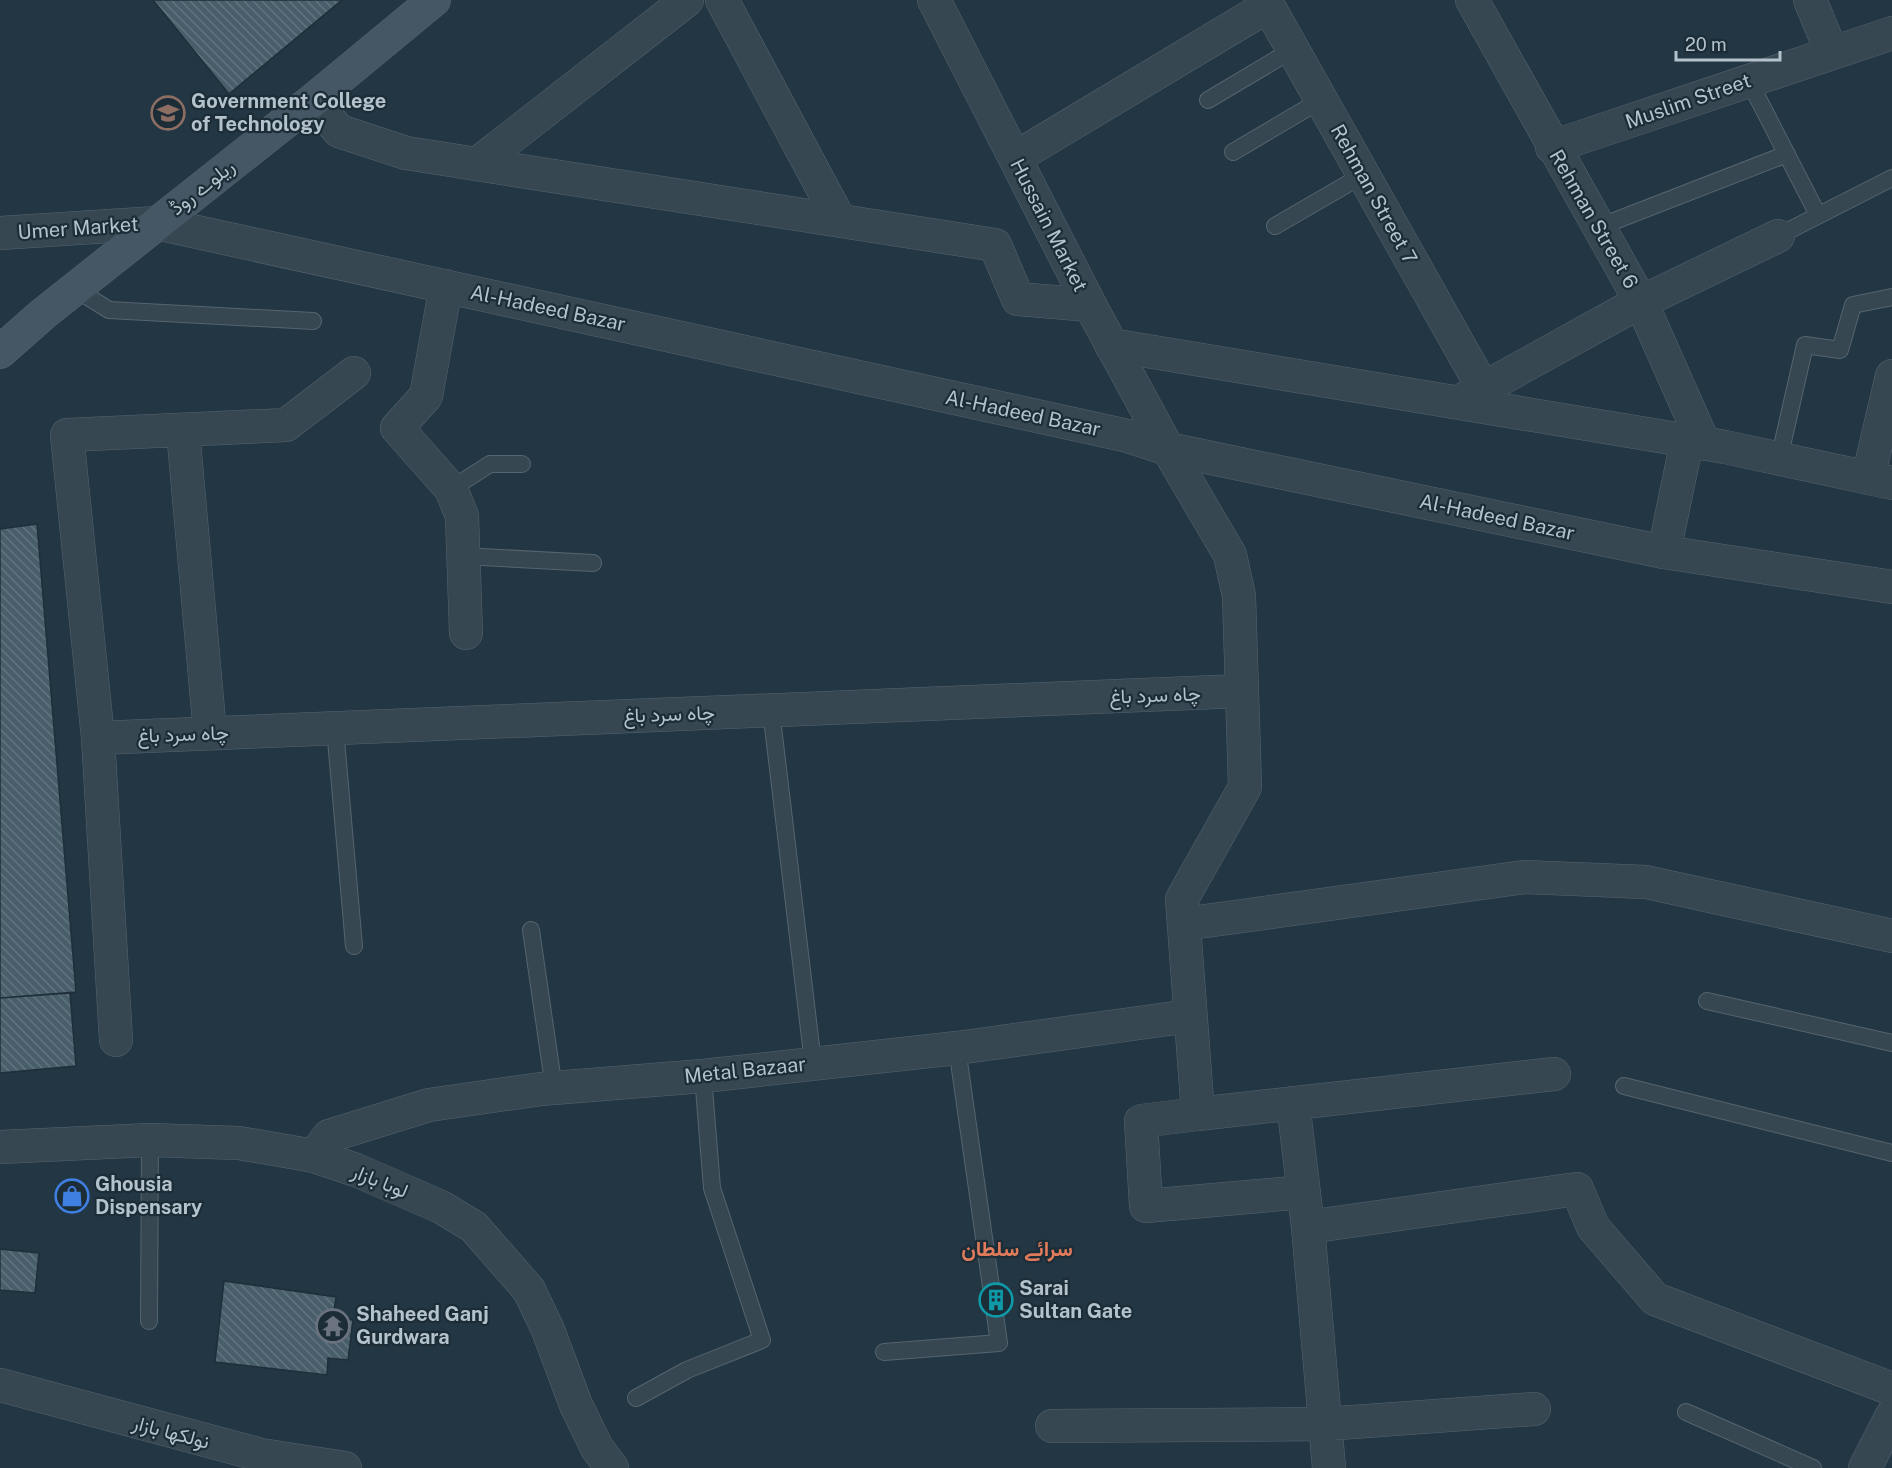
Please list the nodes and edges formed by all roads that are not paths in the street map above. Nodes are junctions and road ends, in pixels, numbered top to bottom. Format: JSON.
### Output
{"nodes":[{"id":1,"x":434,"y":0,"type":"edge"},
{"id":2,"x":687,"y":0,"type":"edge"},
{"id":3,"x":722,"y":0,"type":"edge"},
{"id":4,"x":934,"y":0,"type":"edge"},
{"id":5,"x":1472,"y":0,"type":"edge"},
{"id":6,"x":1810,"y":0,"type":"edge"},
{"id":7,"x":1266,"y":3,"type":"edge"},
{"id":8,"x":1892,"y":33,"type":"edge"},
{"id":9,"x":1292,"y":50,"type":"junction"},
{"id":10,"x":1832,"y":53,"type":"junction"},
{"id":11,"x":1749,"y":81,"type":"junction"},
{"id":12,"x":314,"y":100,"type":"junction"},
{"id":13,"x":1208,"y":100,"type":"dead end"},
{"id":14,"x":1321,"y":100,"type":"junction"},
{"id":15,"x":1552,"y":147,"type":"junction"},
{"id":16,"x":1233,"y":152,"type":"dead end"},
{"id":17,"x":1787,"y":154,"type":"junction"},
{"id":18,"x":1015,"y":158,"type":"junction"},
{"id":19,"x":477,"y":164,"type":"junction"},
{"id":20,"x":1363,"y":175,"type":"junction"},
{"id":21,"x":1892,"y":178,"type":"edge"},
{"id":22,"x":1818,"y":215,"type":"junction"},
{"id":23,"x":840,"y":221,"type":"junction"},
{"id":24,"x":156,"y":223,"type":"junction"},
{"id":25,"x":1275,"y":226,"type":"dead end"},
{"id":26,"x":1599,"y":227,"type":"junction"},
{"id":27,"x":0,"y":233,"type":"edge"},
{"id":28,"x":1778,"y":236,"type":"joint"},
{"id":29,"x":446,"y":286,"type":"junction"},
{"id":30,"x":77,"y":290,"type":"junction"},
{"id":31,"x":1892,"y":297,"type":"edge"},
{"id":32,"x":1641,"y":302,"type":"junction"},
{"id":33,"x":1090,"y":305,"type":"junction"},
{"id":34,"x":314,"y":321,"type":"dead end"},
{"id":35,"x":1111,"y":345,"type":"junction"},
{"id":36,"x":0,"y":352,"type":"edge"},
{"id":37,"x":354,"y":373,"type":"dead end"},
{"id":38,"x":1892,"y":376,"type":"edge"},
{"id":39,"x":1470,"y":396,"type":"junction"},
{"id":40,"x":183,"y":431,"type":"junction"},
{"id":41,"x":1696,"y":442,"type":"junction"},
{"id":42,"x":1168,"y":449,"type":"junction"},
{"id":43,"x":1779,"y":459,"type":"junction"},
{"id":44,"x":522,"y":464,"type":"dead end"},
{"id":45,"x":1880,"y":481,"type":"edge"},
{"id":46,"x":451,"y":489,"type":"junction"},
{"id":47,"x":1664,"y":552,"type":"junction"},
{"id":48,"x":464,"y":556,"type":"junction"},
{"id":49,"x":593,"y":563,"type":"dead end"},
{"id":50,"x":1892,"y":587,"type":"edge"},
{"id":51,"x":466,"y":633,"type":"dead end"},
{"id":52,"x":1240,"y":692,"type":"junction"},
{"id":53,"x":771,"y":710,"type":"junction"},
{"id":54,"x":335,"y":728,"type":"junction"},
{"id":55,"x":210,"y":733,"type":"junction"},
{"id":56,"x":98,"y":738,"type":"junction"},
{"id":57,"x":1184,"y":924,"type":"junction"},
{"id":58,"x":531,"y":930,"type":"dead end"},
{"id":59,"x":1892,"y":936,"type":"edge"},
{"id":60,"x":354,"y":946,"type":"dead end"},
{"id":61,"x":1707,"y":1001,"type":"dead end"},
{"id":62,"x":1190,"y":1016,"type":"junction"},
{"id":63,"x":116,"y":1040,"type":"dead end"},
{"id":64,"x":1892,"y":1043,"type":"edge"},
{"id":65,"x":957,"y":1048,"type":"junction"},
{"id":66,"x":813,"y":1063,"type":"junction"},
{"id":67,"x":1554,"y":1074,"type":"dead end"},
{"id":68,"x":703,"y":1076,"type":"junction"},
{"id":69,"x":1624,"y":1086,"type":"dead end"},
{"id":70,"x":554,"y":1089,"type":"junction"},
{"id":71,"x":1293,"y":1103,"type":"junction"},
{"id":72,"x":1198,"y":1113,"type":"junction"},
{"id":73,"x":150,"y":1140,"type":"junction"},
{"id":74,"x":0,"y":1146,"type":"edge"},
{"id":75,"x":1892,"y":1153,"type":"edge"},
{"id":76,"x":314,"y":1156,"type":"junction"},
{"id":77,"x":1304,"y":1192,"type":"junction"},
{"id":78,"x":1308,"y":1227,"type":"junction"},
{"id":79,"x":149,"y":1321,"type":"dead end"},
{"id":80,"x":884,"y":1352,"type":"dead end"},
{"id":81,"x":0,"y":1385,"type":"edge"},
{"id":82,"x":1892,"y":1389,"type":"edge"},
{"id":83,"x":636,"y":1398,"type":"dead end"},
{"id":84,"x":1534,"y":1409,"type":"dead end"},
{"id":85,"x":1686,"y":1412,"type":"dead end"},
{"id":86,"x":1325,"y":1424,"type":"junction"},
{"id":87,"x":1890,"y":1424,"type":"edge"},
{"id":88,"x":1052,"y":1426,"type":"dead end"},
{"id":89,"x":272,"y":1463,"type":"edge"},
{"id":90,"x":345,"y":1468,"type":"edge"},
{"id":91,"x":612,"y":1468,"type":"edge"},
{"id":92,"x":1329,"y":1468,"type":"edge"},
{"id":93,"x":1813,"y":1468,"type":"edge"},
{"id":94,"x":1865,"y":1468,"type":"edge"}],
"edges":[{"from":1,"to":12,"type":"main road","name":"ریلوے روڈ"},
{"from":2,"to":19,"type":"street"},
{"from":3,"to":23,"type":"street"},
{"from":4,"to":18,"type":"street","name":"Hussain Market"},
{"from":5,"to":15,"type":"street","name":"Rehman Street 6"},
{"from":6,"to":10,"type":"street"},
{"from":7,"to":9,"type":"street","name":"Rehman Street 7"},
{"from":7,"to":18,"type":"street"},
{"from":8,"to":10,"type":"street","name":"Muslim Street"},
{"from":9,"to":13,"type":"lane"},
{"from":9,"to":14,"type":"street","name":"Rehman Street 7"},
{"from":10,"to":11,"type":"street","name":"Muslim Street"},
{"from":11,"to":15,"type":"street","name":"Muslim Street"},
{"from":11,"to":17,"type":"lane"},
{"from":12,"to":19,"type":"street"},
{"from":12,"to":24,"type":"main road","name":"ریلوے روڈ"},
{"from":14,"to":16,"type":"lane"},
{"from":14,"to":20,"type":"street","name":"Rehman Street 7"},
{"from":15,"to":26,"type":"street","name":"Rehman Street 6"},
{"from":17,"to":22,"type":"lane"},
{"from":17,"to":26,"type":"lane"},
{"from":18,"to":33,"type":"street","name":"Hussain Market"},
{"from":19,"to":23,"type":"street"},
{"from":20,"to":25,"type":"lane"},
{"from":20,"to":39,"type":"street","name":"Rehman Street 7"},
{"from":21,"to":22,"type":"lane"},
{"from":22,"to":28,"type":"lane"},
{"from":23,"to":33,"type":"street"},
{"from":24,"to":27,"type":"street","name":"Umer Market"},
{"from":24,"to":29,"type":"street","name":"Al-Hadeed Bazar"},
{"from":24,"to":30,"type":"main road","name":"ریلوے روڈ"},
{"from":26,"to":32,"type":"street","name":"Rehman Street 6"},
{"from":28,"to":32,"type":"street"},
{"from":29,"to":42,"type":"street","name":"Al-Hadeed Bazar"},
{"from":29,"to":46,"type":"street"},
{"from":30,"to":34,"type":"lane"},
{"from":30,"to":36,"type":"main road","name":"ریلوے روڈ"},
{"from":31,"to":43,"type":"lane"},
{"from":32,"to":39,"type":"street"},
{"from":32,"to":41,"type":"street","name":"Rehman Street 6"},
{"from":33,"to":35,"type":"street","name":"Hussain Market"},
{"from":35,"to":39,"type":"street"},
{"from":35,"to":42,"type":"street","name":"Hussain Market"},
{"from":37,"to":40,"type":"street"},
{"from":38,"to":45,"type":"street"},
{"from":39,"to":41,"type":"street"},
{"from":40,"to":55,"type":"street"},
{"from":40,"to":56,"type":"street"},
{"from":41,"to":43,"type":"street"},
{"from":41,"to":47,"type":"street"},
{"from":42,"to":47,"type":"street","name":"Al-Hadeed Bazar"},
{"from":42,"to":52,"type":"street","name":"Hussain Market"},
{"from":43,"to":45,"type":"street"},
{"from":44,"to":46,"type":"lane"},
{"from":46,"to":48,"type":"street"},
{"from":47,"to":50,"type":"street","name":"Al-Hadeed Bazar"},
{"from":48,"to":49,"type":"lane"},
{"from":48,"to":51,"type":"street"},
{"from":52,"to":53,"type":"street","name":"چاہ سرد باغ"},
{"from":52,"to":57,"type":"street","name":"Hussain Market"},
{"from":53,"to":54,"type":"street","name":"چاہ سرد باغ"},
{"from":53,"to":66,"type":"lane"},
{"from":54,"to":55,"type":"street","name":"چاہ سرد باغ"},
{"from":54,"to":60,"type":"lane"},
{"from":55,"to":56,"type":"street","name":"چاہ سرد باغ"},
{"from":56,"to":63,"type":"street"},
{"from":57,"to":59,"type":"street"},
{"from":57,"to":62,"type":"street","name":"Hussain Market"},
{"from":58,"to":70,"type":"lane"},
{"from":61,"to":64,"type":"lane"},
{"from":62,"to":65,"type":"street","name":"Metal Bazaar"},
{"from":62,"to":72,"type":"street","name":"Hussain Market"},
{"from":65,"to":66,"type":"street","name":"Metal Bazaar"},
{"from":65,"to":80,"type":"lane"},
{"from":66,"to":68,"type":"street","name":"Metal Bazaar"},
{"from":67,"to":71,"type":"street"},
{"from":68,"to":70,"type":"street","name":"Metal Bazaar"},
{"from":68,"to":83,"type":"lane"},
{"from":69,"to":75,"type":"lane"},
{"from":70,"to":76,"type":"street","name":"Metal Bazaar"},
{"from":71,"to":72,"type":"street"},
{"from":71,"to":77,"type":"street"},
{"from":72,"to":77,"type":"street"},
{"from":73,"to":74,"type":"street","name":"لوہا بازار"},
{"from":73,"to":76,"type":"street","name":"لوہا بازار"},
{"from":73,"to":79,"type":"lane"},
{"from":76,"to":91,"type":"street","name":"لوہا بازار"},
{"from":77,"to":78,"type":"street"},
{"from":78,"to":82,"type":"street"},
{"from":78,"to":86,"type":"street"},
{"from":81,"to":89,"type":"street","name":"نولکھا بازار"},
{"from":84,"to":86,"type":"street"},
{"from":85,"to":93,"type":"lane"},
{"from":86,"to":88,"type":"street"},
{"from":86,"to":92,"type":"street"},
{"from":87,"to":94,"type":"street"},
{"from":89,"to":90,"type":"street","name":"نولکھا بازار"}]}
